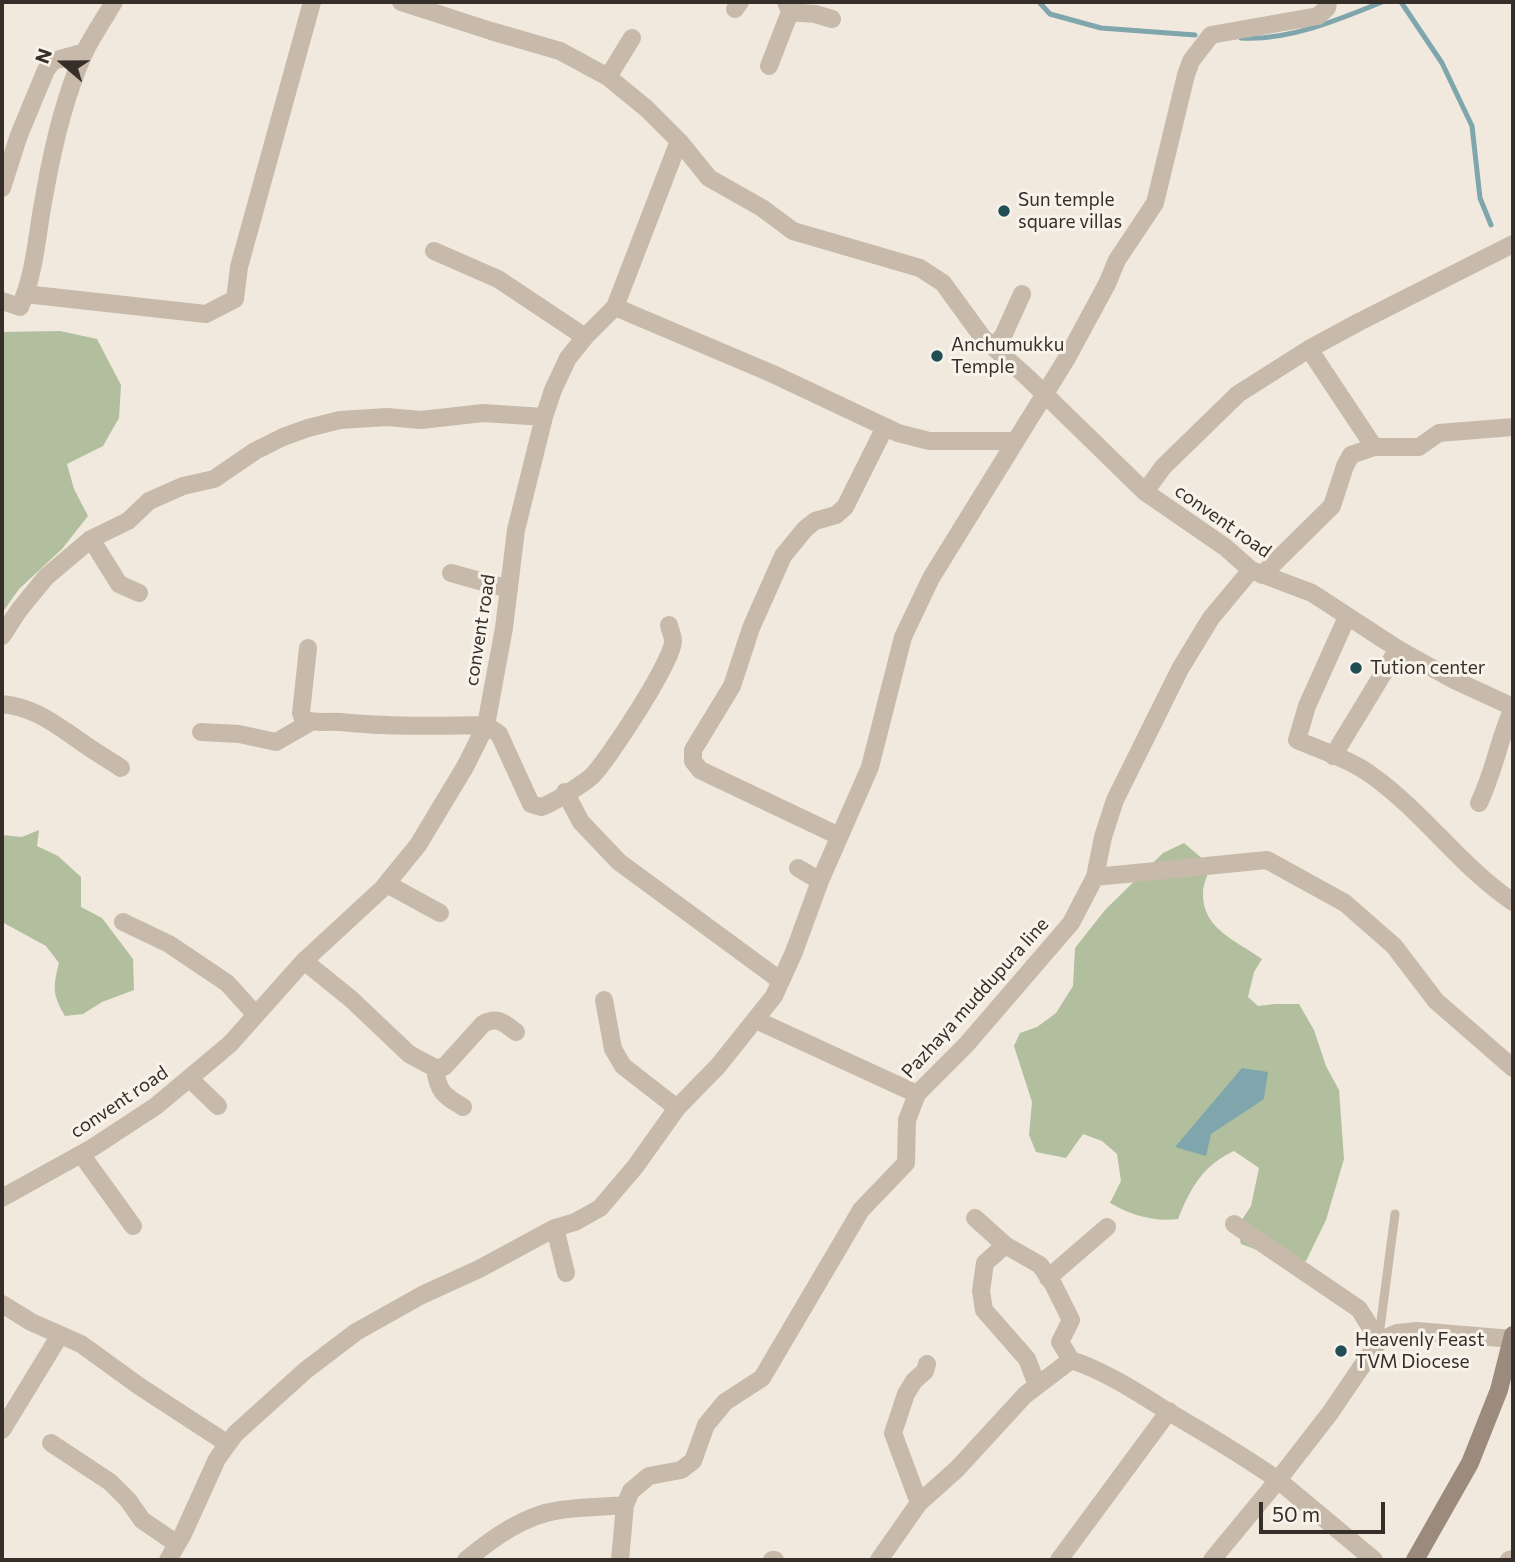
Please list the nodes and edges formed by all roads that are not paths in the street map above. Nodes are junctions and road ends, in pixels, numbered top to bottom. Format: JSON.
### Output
{"nodes":[{"id":1,"x":114,"y":2,"type":"edge"},
{"id":2,"x":312,"y":2,"type":"edge"},
{"id":3,"x":401,"y":2,"type":"edge"},
{"id":4,"x":1328,"y":2,"type":"edge"},
{"id":5,"x":422,"y":4,"type":"edge"},
{"id":6,"x":788,"y":7,"type":"edge"},
{"id":7,"x":832,"y":19,"type":"dead end"},
{"id":8,"x":632,"y":38,"type":"dead end"},
{"id":9,"x":85,"y":52,"type":"junction"},
{"id":10,"x":769,"y":66,"type":"dead end"},
{"id":11,"x":608,"y":77,"type":"junction"},
{"id":12,"x":679,"y":141,"type":"junction"},
{"id":13,"x":2,"y":188,"type":"edge"},
{"id":14,"x":1513,"y":244,"type":"edge"},
{"id":15,"x":434,"y":251,"type":"dead end"},
{"id":16,"x":26,"y":294,"type":"junction"},
{"id":17,"x":1022,"y":294,"type":"dead end"},
{"id":18,"x":2,"y":301,"type":"edge"},
{"id":19,"x":615,"y":307,"type":"junction"},
{"id":20,"x":585,"y":337,"type":"junction"},
{"id":21,"x":993,"y":347,"type":"junction"},
{"id":22,"x":1309,"y":349,"type":"junction"},
{"id":23,"x":1043,"y":396,"type":"junction"},
{"id":24,"x":544,"y":417,"type":"junction"},
{"id":25,"x":885,"y":427,"type":"junction"},
{"id":26,"x":1513,"y":427,"type":"edge"},
{"id":27,"x":1014,"y":441,"type":"junction"},
{"id":28,"x":1374,"y":447,"type":"junction"},
{"id":29,"x":1145,"y":492,"type":"junction"},
{"id":30,"x":91,"y":539,"type":"junction"},
{"id":31,"x":1256,"y":572,"type":"junction"},
{"id":32,"x":451,"y":573,"type":"dead end"},
{"id":33,"x":509,"y":589,"type":"junction"},
{"id":34,"x":139,"y":593,"type":"dead end"},
{"id":35,"x":1347,"y":617,"type":"junction"},
{"id":36,"x":669,"y":625,"type":"dead end"},
{"id":37,"x":2,"y":636,"type":"edge"},
{"id":38,"x":308,"y":648,"type":"dead end"},
{"id":39,"x":1398,"y":649,"type":"junction"},
{"id":40,"x":2,"y":704,"type":"edge"},
{"id":41,"x":1513,"y":707,"type":"edge"},
{"id":42,"x":311,"y":722,"type":"junction"},
{"id":43,"x":486,"y":725,"type":"junction"},
{"id":44,"x":201,"y":732,"type":"dead end"},
{"id":45,"x":1333,"y":756,"type":"junction"},
{"id":46,"x":121,"y":768,"type":"dead end"},
{"id":47,"x":565,"y":792,"type":"junction"},
{"id":48,"x":1479,"y":803,"type":"dead end"},
{"id":49,"x":839,"y":836,"type":"junction"},
{"id":50,"x":798,"y":868,"type":"dead end"},
{"id":51,"x":1095,"y":877,"type":"junction"},
{"id":52,"x":820,"y":881,"type":"junction"},
{"id":53,"x":387,"y":884,"type":"junction"},
{"id":54,"x":1513,"y":902,"type":"edge"},
{"id":55,"x":440,"y":913,"type":"dead end"},
{"id":56,"x":123,"y":922,"type":"dead end"},
{"id":57,"x":304,"y":961,"type":"junction"},
{"id":58,"x":781,"y":981,"type":"junction"},
{"id":59,"x":604,"y":1000,"type":"dead end"},
{"id":60,"x":256,"y":1015,"type":"junction"},
{"id":61,"x":756,"y":1020,"type":"junction"},
{"id":62,"x":516,"y":1032,"type":"dead end"},
{"id":63,"x":435,"y":1068,"type":"junction"},
{"id":64,"x":1513,"y":1068,"type":"edge"},
{"id":65,"x":190,"y":1078,"type":"junction"},
{"id":66,"x":917,"y":1094,"type":"junction"},
{"id":67,"x":218,"y":1106,"type":"dead end"},
{"id":68,"x":463,"y":1107,"type":"dead end"},
{"id":69,"x":677,"y":1108,"type":"junction"},
{"id":70,"x":81,"y":1154,"type":"junction"},
{"id":71,"x":2,"y":1198,"type":"edge"},
{"id":72,"x":1395,"y":1214,"type":"dead end"},
{"id":73,"x":975,"y":1217,"type":"dead end"},
{"id":74,"x":1234,"y":1224,"type":"dead end"},
{"id":75,"x":133,"y":1226,"type":"dead end"},
{"id":76,"x":1107,"y":1227,"type":"dead end"},
{"id":77,"x":555,"y":1228,"type":"junction"},
{"id":78,"x":1005,"y":1245,"type":"junction"},
{"id":79,"x":566,"y":1273,"type":"dead end"},
{"id":80,"x":1048,"y":1278,"type":"junction"},
{"id":81,"x":2,"y":1304,"type":"edge"},
{"id":82,"x":60,"y":1335,"type":"junction"},
{"id":83,"x":1513,"y":1337,"type":"edge"},
{"id":84,"x":1378,"y":1341,"type":"junction"},
{"id":85,"x":1072,"y":1360,"type":"junction"},
{"id":86,"x":927,"y":1364,"type":"dead end"},
{"id":87,"x":1037,"y":1385,"type":"junction"},
{"id":88,"x":1169,"y":1412,"type":"junction"},
{"id":89,"x":2,"y":1430,"type":"edge"},
{"id":90,"x":51,"y":1443,"type":"dead end"},
{"id":91,"x":228,"y":1444,"type":"junction"},
{"id":92,"x":1278,"y":1480,"type":"junction"},
{"id":93,"x":919,"y":1503,"type":"junction"},
{"id":94,"x":625,"y":1505,"type":"junction"},
{"id":95,"x":177,"y":1544,"type":"junction"},
{"id":96,"x":168,"y":1560,"type":"edge"},
{"id":97,"x":466,"y":1560,"type":"edge"},
{"id":98,"x":620,"y":1560,"type":"edge"},
{"id":99,"x":879,"y":1560,"type":"edge"},
{"id":100,"x":1059,"y":1560,"type":"edge"},
{"id":101,"x":1212,"y":1560,"type":"edge"},
{"id":102,"x":1374,"y":1560,"type":"edge"},
{"id":103,"x":1415,"y":1560,"type":"edge"}],
"edges":[{"from":1,"to":9,"type":"street"},
{"from":2,"to":16,"type":"street"},
{"from":3,"to":5,"type":"street","name":"convent road"},
{"from":4,"to":23,"type":"street"},
{"from":5,"to":11,"type":"street","name":"convent road"},
{"from":6,"to":7,"type":"street"},
{"from":6,"to":10,"type":"street"},
{"from":8,"to":11,"type":"street"},
{"from":9,"to":13,"type":"street"},
{"from":9,"to":16,"type":"street"},
{"from":11,"to":12,"type":"street","name":"convent road"},
{"from":12,"to":19,"type":"street"},
{"from":12,"to":21,"type":"street","name":"convent road"},
{"from":14,"to":22,"type":"street"},
{"from":15,"to":20,"type":"street"},
{"from":16,"to":18,"type":"street"},
{"from":17,"to":21,"type":"street"},
{"from":19,"to":20,"type":"street","name":"convent road"},
{"from":19,"to":25,"type":"street"},
{"from":20,"to":24,"type":"street","name":"convent road"},
{"from":21,"to":23,"type":"street","name":"convent road"},
{"from":22,"to":28,"type":"street"},
{"from":22,"to":29,"type":"street"},
{"from":23,"to":27,"type":"street"},
{"from":23,"to":29,"type":"street","name":"convent road"},
{"from":24,"to":30,"type":"street"},
{"from":24,"to":33,"type":"street","name":"convent road"},
{"from":25,"to":27,"type":"street"},
{"from":25,"to":49,"type":"street"},
{"from":26,"to":28,"type":"street"},
{"from":27,"to":49,"type":"street"},
{"from":28,"to":31,"type":"street","name":"Pazhaya muddupura line"},
{"from":29,"to":31,"type":"street","name":"convent road"},
{"from":30,"to":34,"type":"street"},
{"from":30,"to":37,"type":"street"},
{"from":31,"to":35,"type":"street","name":"convent road"},
{"from":31,"to":51,"type":"street","name":"Pazhaya muddupura line"},
{"from":32,"to":33,"type":"street"},
{"from":33,"to":43,"type":"street","name":"convent road"},
{"from":35,"to":39,"type":"street","name":"convent road"},
{"from":35,"to":45,"type":"street"},
{"from":36,"to":47,"type":"street"},
{"from":38,"to":42,"type":"street"},
{"from":39,"to":41,"type":"street","name":"convent road"},
{"from":39,"to":45,"type":"street"},
{"from":40,"to":46,"type":"street"},
{"from":41,"to":48,"type":"street"},
{"from":42,"to":43,"type":"street"},
{"from":42,"to":44,"type":"street"},
{"from":43,"to":47,"type":"street"},
{"from":43,"to":53,"type":"street","name":"convent road"},
{"from":45,"to":54,"type":"street"},
{"from":47,"to":58,"type":"street"},
{"from":49,"to":52,"type":"street"},
{"from":50,"to":52,"type":"street"},
{"from":51,"to":64,"type":"street"},
{"from":51,"to":66,"type":"street","name":"Pazhaya muddupura line"},
{"from":52,"to":58,"type":"street"},
{"from":53,"to":55,"type":"street"},
{"from":53,"to":57,"type":"street","name":"convent road"},
{"from":56,"to":60,"type":"street"},
{"from":57,"to":60,"type":"street","name":"convent road"},
{"from":57,"to":63,"type":"street"},
{"from":58,"to":61,"type":"street"},
{"from":59,"to":69,"type":"street"},
{"from":60,"to":65,"type":"street","name":"convent road"},
{"from":61,"to":66,"type":"street"},
{"from":61,"to":69,"type":"street"},
{"from":62,"to":63,"type":"street"},
{"from":63,"to":68,"type":"street"},
{"from":65,"to":67,"type":"street"},
{"from":65,"to":70,"type":"street","name":"convent road"},
{"from":66,"to":94,"type":"street","name":"Pazhaya muddupura line"},
{"from":69,"to":77,"type":"street"},
{"from":70,"to":71,"type":"street","name":"convent road"},
{"from":70,"to":75,"type":"street"},
{"from":72,"to":84,"type":"lane"},
{"from":73,"to":78,"type":"street"},
{"from":74,"to":84,"type":"street"},
{"from":76,"to":80,"type":"street"},
{"from":77,"to":79,"type":"street"},
{"from":77,"to":91,"type":"street"},
{"from":78,"to":80,"type":"street"},
{"from":78,"to":87,"type":"street"},
{"from":80,"to":85,"type":"street"},
{"from":81,"to":82,"type":"street"},
{"from":82,"to":89,"type":"street"},
{"from":82,"to":91,"type":"street"},
{"from":83,"to":84,"type":"street"},
{"from":83,"to":103,"type":"main road"},
{"from":84,"to":92,"type":"street"},
{"from":85,"to":87,"type":"street"},
{"from":85,"to":88,"type":"street"},
{"from":86,"to":93,"type":"street"},
{"from":87,"to":93,"type":"street"},
{"from":88,"to":92,"type":"street"},
{"from":88,"to":100,"type":"street"},
{"from":90,"to":95,"type":"street"},
{"from":91,"to":95,"type":"street"},
{"from":92,"to":101,"type":"street"},
{"from":92,"to":102,"type":"street"},
{"from":93,"to":99,"type":"street"},
{"from":94,"to":97,"type":"street"},
{"from":94,"to":98,"type":"street"},
{"from":95,"to":96,"type":"street"}]}
